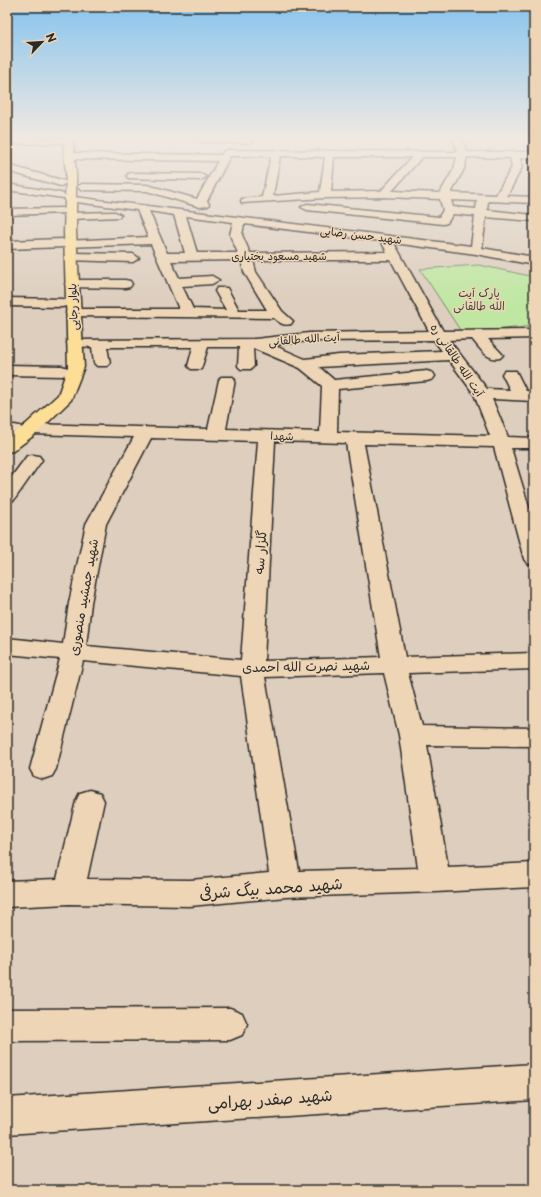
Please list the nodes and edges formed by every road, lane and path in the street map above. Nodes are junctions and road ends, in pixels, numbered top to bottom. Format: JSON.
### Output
{"nodes":[{"id":1,"x":66,"y":195,"type":"edge"},
{"id":2,"x":116,"y":195,"type":"edge"},
{"id":3,"x":172,"y":195,"type":"edge"},
{"id":4,"x":205,"y":195,"type":"edge"},
{"id":5,"x":269,"y":195,"type":"edge"},
{"id":6,"x":325,"y":195,"type":"joint"},
{"id":7,"x":333,"y":195,"type":"edge"},
{"id":8,"x":410,"y":195,"type":"edge"},
{"id":9,"x":506,"y":195,"type":"edge"},
{"id":10,"x":444,"y":196,"type":"junction"},
{"id":11,"x":483,"y":197,"type":"junction"},
{"id":12,"x":268,"y":198,"type":"junction"},
{"id":13,"x":505,"y":198,"type":"junction"},
{"id":14,"x":534,"y":200,"type":"edge"},
{"id":15,"x":246,"y":201,"type":"junction"},
{"id":16,"x":200,"y":204,"type":"junction"},
{"id":17,"x":142,"y":210,"type":"junction"},
{"id":18,"x":448,"y":210,"type":"junction"},
{"id":19,"x":7,"y":212,"type":"edge"},
{"id":20,"x":179,"y":212,"type":"junction"},
{"id":21,"x":481,"y":213,"type":"junction"},
{"id":22,"x":66,"y":214,"type":"junction"},
{"id":23,"x":237,"y":214,"type":"junction"},
{"id":24,"x":510,"y":215,"type":"junction"},
{"id":25,"x":534,"y":218,"type":"edge"},
{"id":26,"x":236,"y":235,"type":"junction"},
{"id":27,"x":252,"y":237,"type":"dead end"},
{"id":28,"x":386,"y":239,"type":"junction"},
{"id":29,"x":155,"y":240,"type":"junction"},
{"id":30,"x":66,"y":243,"type":"junction"},
{"id":31,"x":7,"y":245,"type":"edge"},
{"id":32,"x":476,"y":250,"type":"junction"},
{"id":33,"x":246,"y":256,"type":"junction"},
{"id":34,"x":71,"y":257,"type":"junction"},
{"id":35,"x":163,"y":257,"type":"junction"},
{"id":36,"x":192,"y":257,"type":"junction"},
{"id":37,"x":133,"y":258,"type":"dead end"},
{"id":38,"x":398,"y":262,"type":"junction"},
{"id":39,"x":534,"y":262,"type":"edge"},
{"id":40,"x":385,"y":269,"type":"dead end"},
{"id":41,"x":266,"y":271,"type":"dead end"},
{"id":42,"x":250,"y":272,"type":"junction"},
{"id":43,"x":212,"y":280,"type":"dead end"},
{"id":44,"x":174,"y":282,"type":"junction"},
{"id":45,"x":72,"y":284,"type":"junction"},
{"id":46,"x":125,"y":284,"type":"dead end"},
{"id":47,"x":222,"y":291,"type":"dead end"},
{"id":48,"x":7,"y":302,"type":"edge"},
{"id":49,"x":62,"y":304,"type":"junction"},
{"id":50,"x":73,"y":313,"type":"junction"},
{"id":51,"x":188,"y":314,"type":"junction"},
{"id":52,"x":235,"y":314,"type":"junction"},
{"id":53,"x":276,"y":314,"type":"junction"},
{"id":54,"x":528,"y":334,"type":"edge"},
{"id":55,"x":438,"y":335,"type":"junction"},
{"id":56,"x":476,"y":335,"type":"junction"},
{"id":57,"x":308,"y":337,"type":"junction"},
{"id":58,"x":99,"y":343,"type":"junction"},
{"id":59,"x":156,"y":343,"type":"junction"},
{"id":60,"x":201,"y":343,"type":"junction"},
{"id":61,"x":251,"y":343,"type":"junction"},
{"id":62,"x":534,"y":344,"type":"edge"},
{"id":63,"x":65,"y":354,"type":"junction"},
{"id":64,"x":454,"y":355,"type":"junction"},
{"id":65,"x":495,"y":355,"type":"dead end"},
{"id":66,"x":152,"y":360,"type":"dead end"},
{"id":67,"x":102,"y":363,"type":"dead end"},
{"id":68,"x":302,"y":364,"type":"junction"},
{"id":69,"x":196,"y":366,"type":"dead end"},
{"id":70,"x":246,"y":366,"type":"dead end"},
{"id":71,"x":7,"y":370,"type":"edge"},
{"id":72,"x":510,"y":374,"type":"dead end"},
{"id":73,"x":427,"y":376,"type":"dead end"},
{"id":74,"x":227,"y":380,"type":"dead end"},
{"id":75,"x":330,"y":385,"type":"junction"},
{"id":76,"x":482,"y":394,"type":"junction"},
{"id":77,"x":527,"y":395,"type":"edge"},
{"id":78,"x":15,"y":431,"type":"edge"},
{"id":79,"x":145,"y":432,"type":"junction"},
{"id":80,"x":216,"y":434,"type":"junction"},
{"id":81,"x":267,"y":436,"type":"junction"},
{"id":82,"x":328,"y":437,"type":"junction"},
{"id":83,"x":354,"y":438,"type":"junction"},
{"id":84,"x":501,"y":442,"type":"junction"},
{"id":85,"x":534,"y":443,"type":"edge"},
{"id":86,"x":7,"y":447,"type":"edge"},
{"id":87,"x":33,"y":460,"type":"dead end"},
{"id":88,"x":7,"y":496,"type":"edge"},
{"id":89,"x":534,"y":558,"type":"edge"},
{"id":90,"x":7,"y":646,"type":"edge"},
{"id":91,"x":73,"y":653,"type":"junction"},
{"id":92,"x":534,"y":661,"type":"edge"},
{"id":93,"x":394,"y":664,"type":"junction"},
{"id":94,"x":252,"y":669,"type":"junction"},
{"id":95,"x":412,"y":735,"type":"junction"},
{"id":96,"x":534,"y":737,"type":"edge"},
{"id":97,"x":43,"y":769,"type":"dead end"},
{"id":98,"x":90,"y":801,"type":"dead end"},
{"id":99,"x":534,"y":875,"type":"edge"},
{"id":100,"x":435,"y":880,"type":"junction"},
{"id":101,"x":286,"y":884,"type":"junction"},
{"id":102,"x":69,"y":891,"type":"junction"},
{"id":103,"x":7,"y":894,"type":"edge"},
{"id":104,"x":230,"y":1024,"type":"dead end"},
{"id":105,"x":7,"y":1025,"type":"edge"},
{"id":106,"x":534,"y":1082,"type":"edge"},
{"id":107,"x":7,"y":1116,"type":"edge"}],
"edges":[{"from":1,"to":22,"type":"main road","name":"بلوار رجایی"},
{"from":2,"to":17,"type":"street","name":"شهید حسن رضایی"},
{"from":3,"to":16,"type":"street"},
{"from":4,"to":16,"type":"street"},
{"from":5,"to":12,"type":"street"},
{"from":6,"to":7,"type":"street"},
{"from":6,"to":12,"type":"street"},
{"from":8,"to":10,"type":"street"},
{"from":9,"to":13,"type":"street"},
{"from":10,"to":11,"type":"street"},
{"from":10,"to":18,"type":"street"},
{"from":11,"to":13,"type":"street"},
{"from":11,"to":21,"type":"street"},
{"from":12,"to":15,"type":"street"},
{"from":13,"to":14,"type":"street"},
{"from":13,"to":24,"type":"street"},
{"from":15,"to":18,"type":"street"},
{"from":15,"to":23,"type":"street"},
{"from":16,"to":23,"type":"street"},
{"from":17,"to":20,"type":"street","name":"شهید حسن رضایی"},
{"from":17,"to":22,"type":"street"},
{"from":17,"to":29,"type":"street"},
{"from":18,"to":21,"type":"street"},
{"from":19,"to":22,"type":"street"},
{"from":20,"to":23,"type":"street","name":"شهید حسن رضایی"},
{"from":20,"to":36,"type":"street"},
{"from":21,"to":24,"type":"street"},
{"from":21,"to":32,"type":"street"},
{"from":22,"to":30,"type":"main road","name":"بلوار رجایی"},
{"from":23,"to":26,"type":"street"},
{"from":23,"to":28,"type":"street","name":"شهید حسن رضایی"},
{"from":24,"to":25,"type":"street"},
{"from":26,"to":27,"type":"street"},
{"from":26,"to":33,"type":"street"},
{"from":28,"to":32,"type":"street","name":"شهید حسن رضایی"},
{"from":28,"to":38,"type":"street","name":"آیت الله طالقانی ره"},
{"from":29,"to":30,"type":"street"},
{"from":29,"to":35,"type":"street"},
{"from":30,"to":31,"type":"street"},
{"from":30,"to":34,"type":"main road","name":"بلوار رجایی"},
{"from":30,"to":49,"type":"main road","name":"بلوار رجایی"},
{"from":32,"to":39,"type":"street","name":"شهید حسن رضایی"},
{"from":33,"to":36,"type":"street","name":"شهید مسعود بختیاری"},
{"from":33,"to":38,"type":"street","name":"شهید مسعود بختیاری"},
{"from":33,"to":42,"type":"street"},
{"from":34,"to":37,"type":"street"},
{"from":34,"to":45,"type":"main road","name":"بلوار رجایی"},
{"from":35,"to":36,"type":"street","name":"شهید مسعود بختیاری"},
{"from":35,"to":44,"type":"street"},
{"from":38,"to":40,"type":"street"},
{"from":38,"to":55,"type":"street","name":"آیت الله طالقانی ره"},
{"from":41,"to":42,"type":"street"},
{"from":42,"to":53,"type":"street"},
{"from":43,"to":44,"type":"street"},
{"from":44,"to":51,"type":"street"},
{"from":45,"to":46,"type":"street"},
{"from":45,"to":50,"type":"main road","name":"بلوار رجایی"},
{"from":47,"to":52,"type":"street"},
{"from":48,"to":49,"type":"street"},
{"from":49,"to":63,"type":"main road","name":"بلوار رجایی"},
{"from":50,"to":51,"type":"street"},
{"from":50,"to":63,"type":"main road","name":"بلوار رجایی"},
{"from":51,"to":52,"type":"street"},
{"from":52,"to":53,"type":"street"},
{"from":53,"to":57,"type":"street"},
{"from":54,"to":56,"type":"street","name":"آیت الله طالقانی"},
{"from":54,"to":62,"type":"street"},
{"from":55,"to":56,"type":"street","name":"آیت الله طالقانی"},
{"from":55,"to":57,"type":"street","name":"آیت الله طالقانی"},
{"from":55,"to":64,"type":"street","name":"آیت الله طالقانی ره"},
{"from":56,"to":65,"type":"street"},
{"from":57,"to":61,"type":"street","name":"آیت الله طالقانی"},
{"from":58,"to":59,"type":"street","name":"آیت الله طالقانی"},
{"from":58,"to":63,"type":"street","name":"آیت الله طالقانی"},
{"from":58,"to":67,"type":"street"},
{"from":59,"to":60,"type":"street","name":"آیت الله طالقانی"},
{"from":59,"to":66,"type":"street"},
{"from":60,"to":61,"type":"street","name":"آیت الله طالقانی"},
{"from":60,"to":69,"type":"street"},
{"from":61,"to":68,"type":"street"},
{"from":61,"to":70,"type":"street"},
{"from":63,"to":71,"type":"street","name":"آیت الله طالقانی"},
{"from":63,"to":78,"type":"main road","name":"بلوار رجایی"},
{"from":63,"to":78,"type":"main road","name":"بلوار رجایی"},
{"from":64,"to":68,"type":"street"},
{"from":64,"to":76,"type":"street","name":"آیت الله طالقانی ره"},
{"from":68,"to":75,"type":"street"},
{"from":72,"to":77,"type":"street"},
{"from":73,"to":75,"type":"street"},
{"from":74,"to":80,"type":"street"},
{"from":75,"to":82,"type":"street"},
{"from":76,"to":77,"type":"street"},
{"from":76,"to":84,"type":"street","name":"آیت الله طالقانی ره"},
{"from":78,"to":79,"type":"street","name":"شهدا"},
{"from":78,"to":86,"type":"main road","name":"بلوار رجایی"},
{"from":79,"to":80,"type":"street","name":"شهدا"},
{"from":79,"to":91,"type":"street","name":"شهید جمشید منصوری"},
{"from":80,"to":81,"type":"street","name":"شهدا"},
{"from":81,"to":82,"type":"street","name":"شهدا"},
{"from":81,"to":94,"type":"street","name":"گلزار سه"},
{"from":82,"to":83,"type":"street","name":"شهدا"},
{"from":83,"to":84,"type":"street","name":"شهدا"},
{"from":83,"to":93,"type":"street"},
{"from":84,"to":85,"type":"street","name":"شهدا"},
{"from":84,"to":89,"type":"street","name":"آیت الله طالقانی ره"},
{"from":87,"to":88,"type":"street"},
{"from":90,"to":91,"type":"street","name":"شهید نصرت الله احمدی"},
{"from":91,"to":94,"type":"street","name":"شهید نصرت الله احمدی"},
{"from":91,"to":97,"type":"street","name":"شهید جمشید منصوری"},
{"from":92,"to":93,"type":"street","name":"شهید نصرت الله احمدی"},
{"from":93,"to":94,"type":"street","name":"شهید نصرت الله احمدی"},
{"from":93,"to":95,"type":"street"},
{"from":94,"to":101,"type":"street","name":"گلزار سه"},
{"from":95,"to":96,"type":"street"},
{"from":95,"to":100,"type":"street"},
{"from":98,"to":102,"type":"street"},
{"from":99,"to":100,"type":"street","name":"شهید محمد بیگ شرفی"},
{"from":100,"to":101,"type":"street","name":"شهید محمد بیگ شرفی"},
{"from":101,"to":102,"type":"street","name":"شهید محمد بیگ شرفی"},
{"from":102,"to":103,"type":"street","name":"شهید محمد بیگ شرفی"},
{"from":104,"to":105,"type":"street"},
{"from":106,"to":107,"type":"street","name":"شهید صفدر بهرامی"}]}
